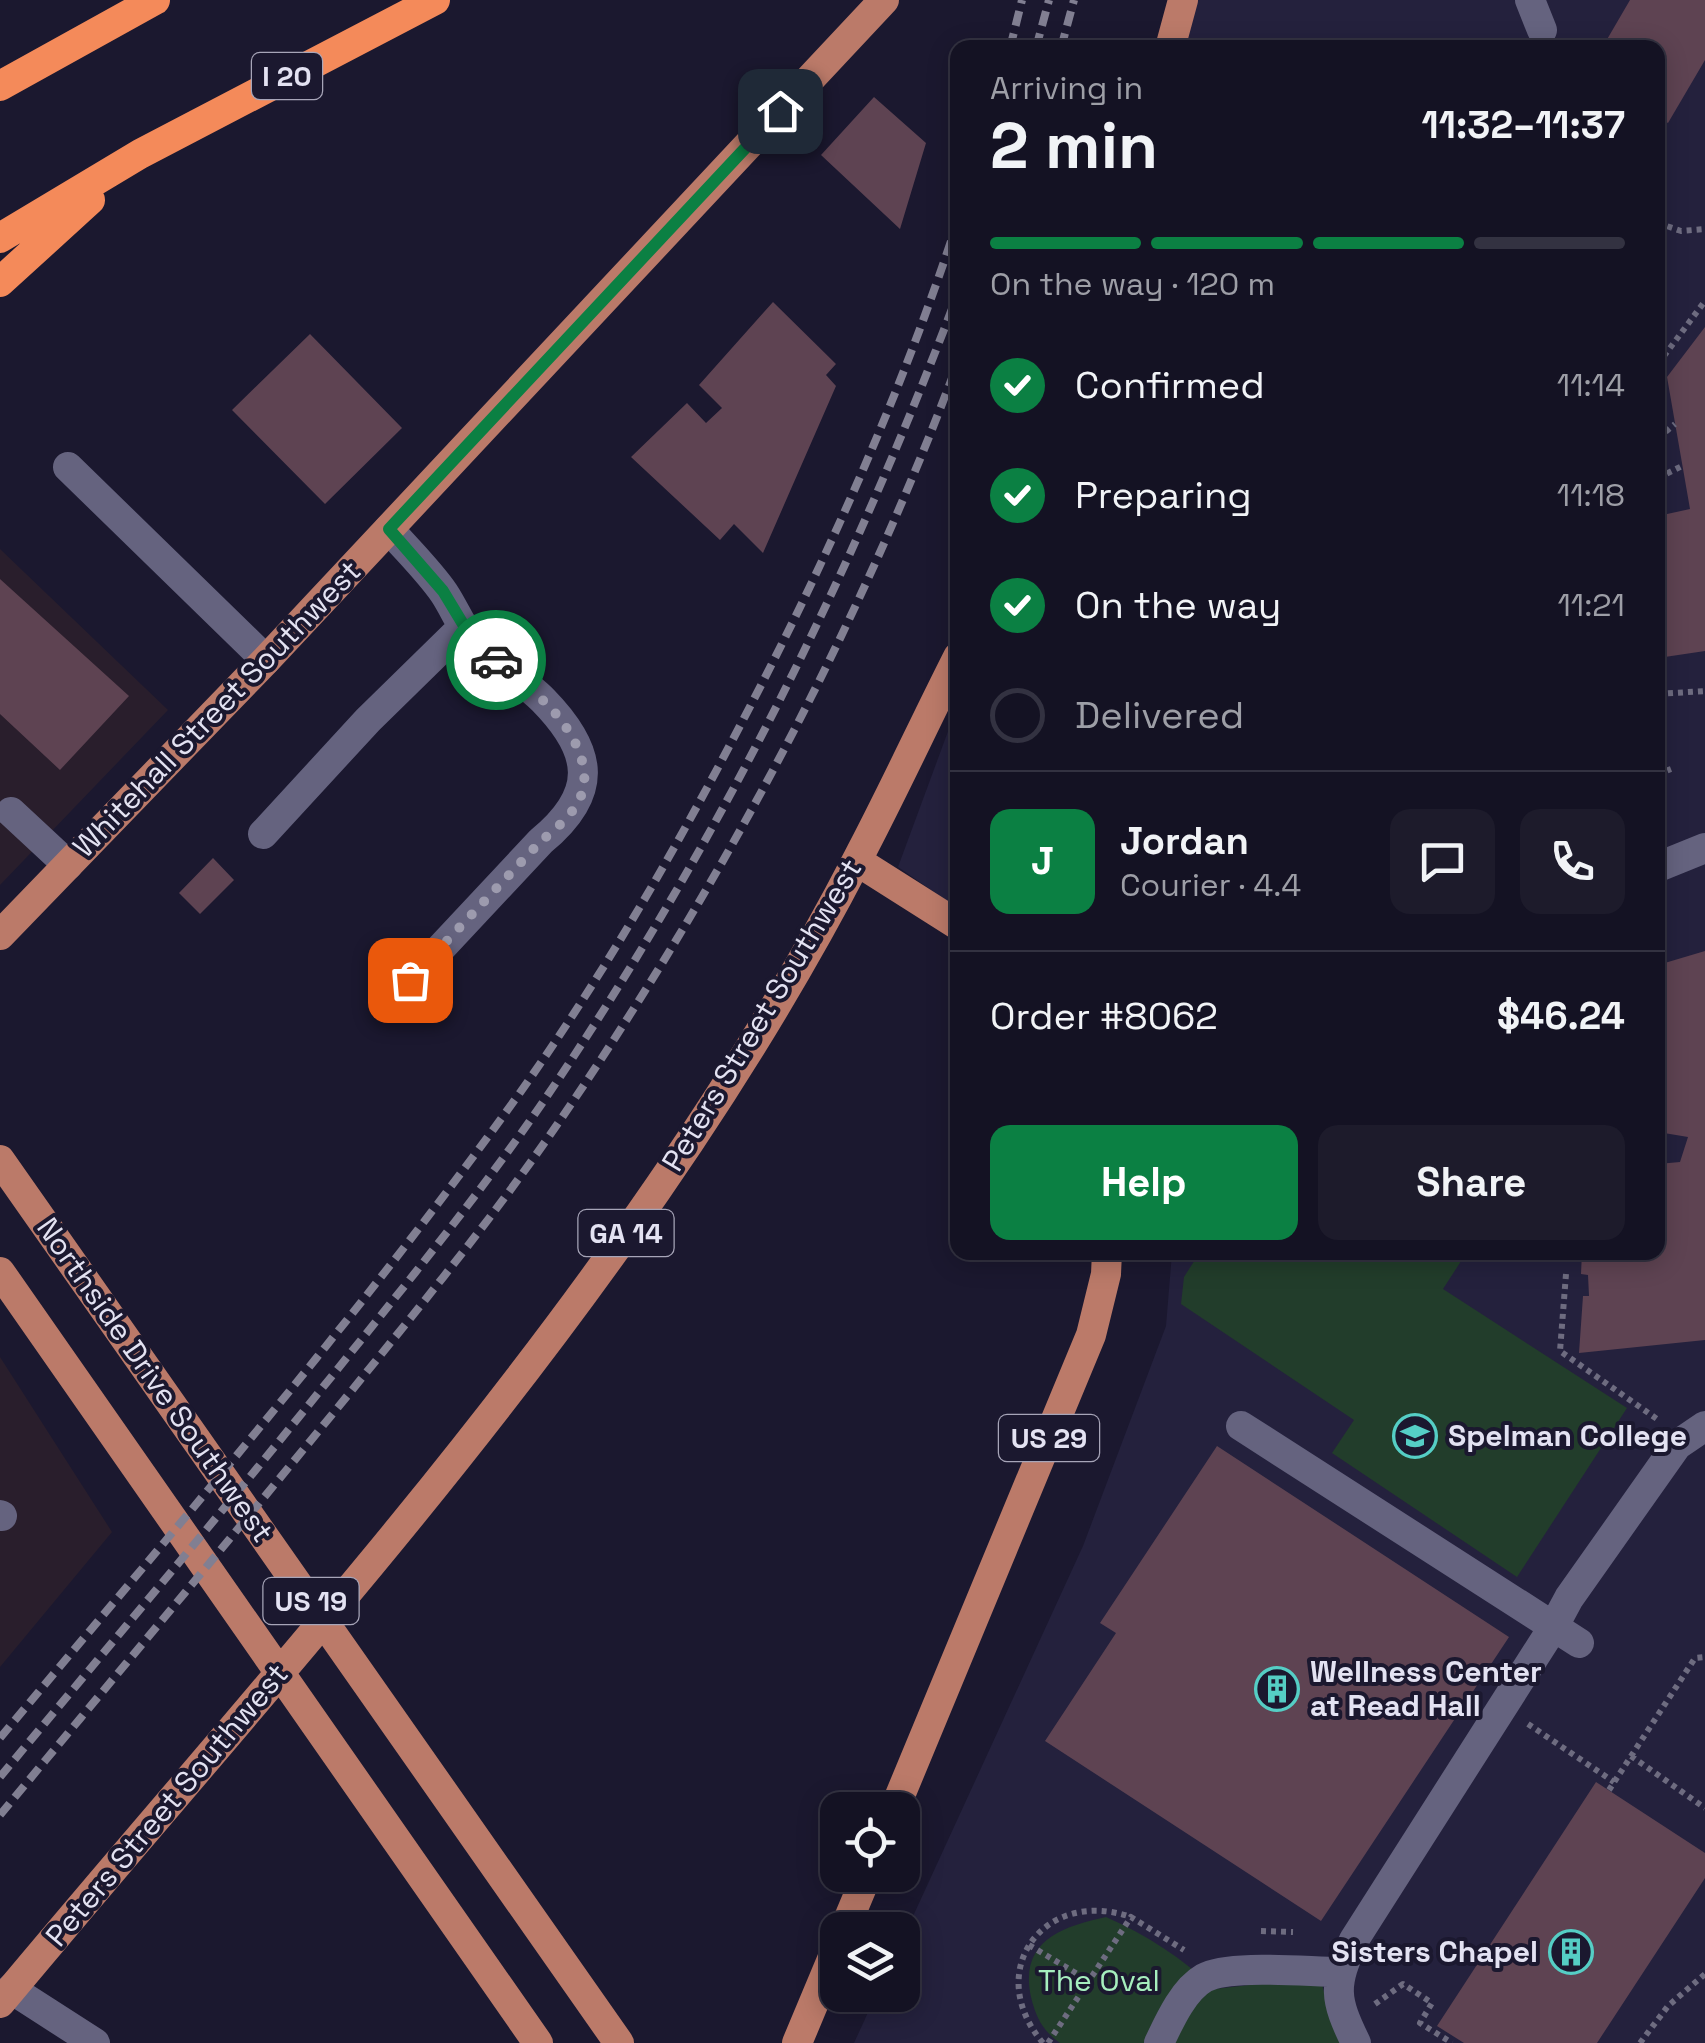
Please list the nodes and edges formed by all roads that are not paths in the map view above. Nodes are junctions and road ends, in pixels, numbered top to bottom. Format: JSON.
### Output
{"nodes":[{"id":1,"x":155,"y":0,"type":"edge"},
{"id":2,"x":435,"y":0,"type":"edge"},
{"id":3,"x":884,"y":0,"type":"edge"},
{"id":4,"x":1182,"y":0,"type":"edge"},
{"id":5,"x":1530,"y":0,"type":"edge"},
{"id":6,"x":1542,"y":30,"type":"dead end"},
{"id":7,"x":1172,"y":40,"type":"edge"},
{"id":8,"x":0,"y":86,"type":"edge"},
{"id":9,"x":140,"y":154,"type":"junction"},
{"id":10,"x":0,"y":238,"type":"edge"},
{"id":11,"x":0,"y":282,"type":"edge"},
{"id":12,"x":68,"y":467,"type":"dead end"},
{"id":13,"x":389,"y":529,"type":"junction"},
{"id":14,"x":464,"y":626,"type":"junction"},
{"id":15,"x":266,"y":660,"type":"junction"},
{"id":16,"x":950,"y":672,"type":"edge"},
{"id":17,"x":12,"y":812,"type":"dead end"},
{"id":18,"x":263,"y":834,"type":"dead end"},
{"id":19,"x":1705,"y":848,"type":"edge"},
{"id":20,"x":857,"y":861,"type":"junction"},
{"id":21,"x":1665,"y":864,"type":"edge"},
{"id":22,"x":68,"y":865,"type":"junction"},
{"id":23,"x":950,"y":920,"type":"edge"},
{"id":24,"x":0,"y":935,"type":"edge"},
{"id":25,"x":410,"y":980,"type":"dead end"},
{"id":26,"x":0,"y":1160,"type":"edge"},
{"id":27,"x":1107,"y":1260,"type":"edge"},
{"id":28,"x":0,"y":1272,"type":"edge"},
{"id":29,"x":1241,"y":1426,"type":"dead end"},
{"id":30,"x":1705,"y":1426,"type":"edge"},
{"id":31,"x":1566,"y":1635,"type":"junction"},
{"id":32,"x":902,"y":1792,"type":"edge"},
{"id":33,"x":1339,"y":1972,"type":"junction"},
{"id":34,"x":820,"y":1988,"type":"edge"},
{"id":35,"x":6,"y":1996,"type":"edge"},
{"id":36,"x":95,"y":2043,"type":"edge"},
{"id":37,"x":538,"y":2043,"type":"edge"},
{"id":38,"x":619,"y":2043,"type":"edge"},
{"id":39,"x":797,"y":2043,"type":"edge"},
{"id":40,"x":1159,"y":2043,"type":"edge"},
{"id":41,"x":1356,"y":2043,"type":"edge"}],
"edges":[{"from":1,"to":8,"type":"highway"},
{"from":2,"to":9,"type":"highway","number":"I 20"},
{"from":3,"to":13,"type":"main road","name":"Whitehall Street Southwest"},
{"from":4,"to":7,"type":"main road"},
{"from":5,"to":6,"type":"street"},
{"from":9,"to":10,"type":"highway","number":"I 20"},
{"from":9,"to":11,"type":"highway"},
{"from":12,"to":15,"type":"street"},
{"from":13,"to":14,"type":"street"},
{"from":13,"to":15,"type":"main road","name":"Whitehall Street Southwest"},
{"from":14,"to":18,"type":"street"},
{"from":14,"to":25,"type":"street"},
{"from":15,"to":22,"type":"main road","name":"Whitehall Street Southwest"},
{"from":16,"to":20,"type":"main road","name":"Peters Street Southwest"},
{"from":17,"to":22,"type":"street"},
{"from":19,"to":21,"type":"street"},
{"from":20,"to":23,"type":"main road"},
{"from":20,"to":35,"type":"main road","name":"Peters Street Southwest","number":"GA 14"},
{"from":22,"to":24,"type":"main road","name":"Whitehall Street Southwest"},
{"from":26,"to":38,"type":"main road","name":"Northside Drive Southwest","number":"US 19"},
{"from":27,"to":32,"type":"main road","number":"US 29"},
{"from":28,"to":37,"type":"main road","number":"US 19"},
{"from":29,"to":31,"type":"street"},
{"from":30,"to":31,"type":"street"},
{"from":31,"to":33,"type":"street"},
{"from":33,"to":40,"type":"street"},
{"from":33,"to":41,"type":"street"},
{"from":34,"to":39,"type":"main road"},
{"from":35,"to":36,"type":"street"}]}
